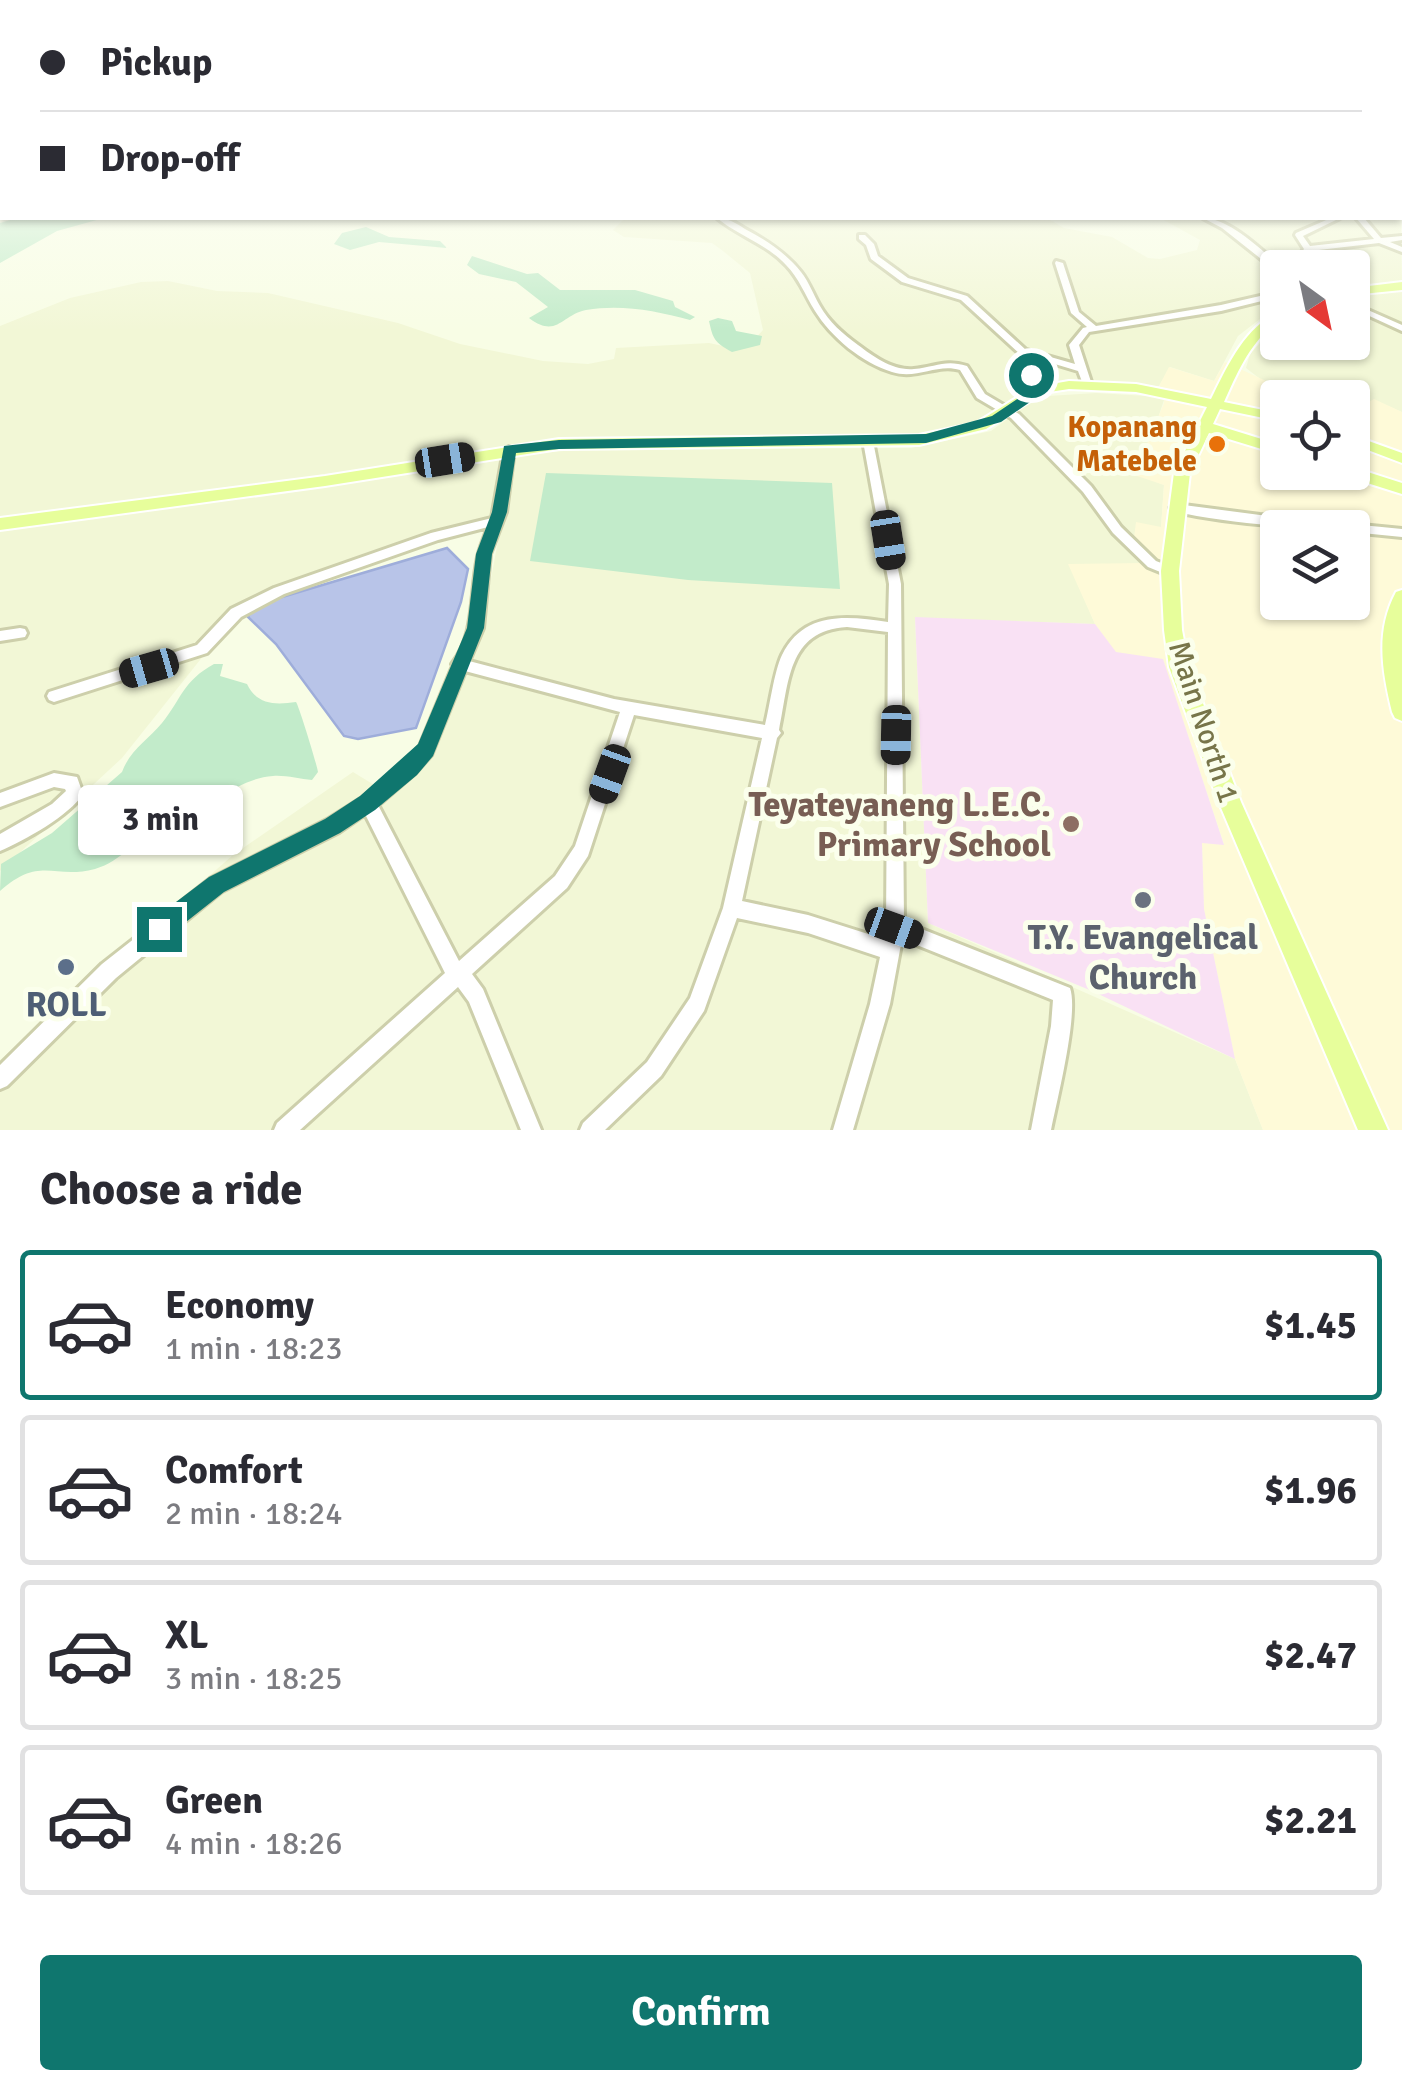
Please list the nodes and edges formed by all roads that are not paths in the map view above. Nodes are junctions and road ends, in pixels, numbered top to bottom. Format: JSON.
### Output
{"nodes":[{"id":1,"x":732,"y":226,"type":"edge"},
{"id":2,"x":1218,"y":226,"type":"edge"},
{"id":3,"x":1320,"y":226,"type":"edge"},
{"id":4,"x":1367,"y":226,"type":"edge"},
{"id":5,"x":862,"y":237,"type":"dead end"},
{"id":6,"x":1402,"y":238,"type":"edge"},
{"id":7,"x":1379,"y":240,"type":"junction"},
{"id":8,"x":1304,"y":250,"type":"edge"},
{"id":9,"x":1316,"y":250,"type":"edge"},
{"id":10,"x":1402,"y":250,"type":"edge"},
{"id":11,"x":1260,"y":252,"type":"edge"},
{"id":12,"x":1059,"y":263,"type":"dead end"},
{"id":13,"x":1402,"y":286,"type":"edge"},
{"id":14,"x":1370,"y":290,"type":"edge"},
{"id":15,"x":1260,"y":298,"type":"edge"},
{"id":16,"x":1370,"y":313,"type":"edge"},
{"id":17,"x":1092,"y":327,"type":"junction"},
{"id":18,"x":1402,"y":328,"type":"edge"},
{"id":19,"x":1260,"y":330,"type":"edge"},
{"id":20,"x":1030,"y":356,"type":"junction"},
{"id":21,"x":1085,"y":377,"type":"junction"},
{"id":22,"x":1039,"y":390,"type":"junction"},
{"id":23,"x":1215,"y":403,"type":"junction"},
{"id":24,"x":1007,"y":412,"type":"junction"},
{"id":25,"x":1260,"y":413,"type":"edge"},
{"id":26,"x":1202,"y":426,"type":"junction"},
{"id":27,"x":868,"y":441,"type":"junction"},
{"id":28,"x":1260,"y":444,"type":"edge"},
{"id":29,"x":1370,"y":446,"type":"edge"},
{"id":30,"x":509,"y":450,"type":"junction"},
{"id":31,"x":1402,"y":458,"type":"edge"},
{"id":32,"x":1370,"y":478,"type":"edge"},
{"id":33,"x":1402,"y":488,"type":"edge"},
{"id":34,"x":1176,"y":508,"type":"junction"},
{"id":35,"x":496,"y":521,"type":"junction"},
{"id":36,"x":0,"y":524,"type":"edge"},
{"id":37,"x":1402,"y":532,"type":"edge"},
{"id":38,"x":1170,"y":571,"type":"junction"},
{"id":39,"x":1402,"y":596,"type":"edge"},
{"id":40,"x":895,"y":628,"type":"junction"},
{"id":41,"x":20,"y":633,"type":"dead end"},
{"id":42,"x":0,"y":636,"type":"edge"},
{"id":43,"x":459,"y":664,"type":"junction"},
{"id":44,"x":54,"y":696,"type":"dead end"},
{"id":45,"x":1401,"y":701,"type":"edge"},
{"id":46,"x":629,"y":707,"type":"junction"},
{"id":47,"x":773,"y":734,"type":"junction"},
{"id":48,"x":0,"y":800,"type":"edge"},
{"id":49,"x":368,"y":803,"type":"junction"},
{"id":50,"x":0,"y":843,"type":"edge"},
{"id":51,"x":732,"y":908,"type":"junction"},
{"id":52,"x":894,"y":928,"type":"junction"},
{"id":53,"x":888,"y":950,"type":"junction"},
{"id":54,"x":455,"y":973,"type":"junction"},
{"id":55,"x":0,"y":1079,"type":"edge"},
{"id":56,"x":284,"y":1130,"type":"edge"},
{"id":57,"x":531,"y":1130,"type":"edge"},
{"id":58,"x":590,"y":1130,"type":"edge"},
{"id":59,"x":843,"y":1130,"type":"edge"},
{"id":60,"x":1040,"y":1130,"type":"edge"},
{"id":61,"x":1373,"y":1130,"type":"edge"}],
"edges":[{"from":1,"to":24,"type":"street"},
{"from":2,"to":11,"type":"street"},
{"from":3,"to":8,"type":"street"},
{"from":4,"to":7,"type":"street"},
{"from":5,"to":20,"type":"street"},
{"from":6,"to":7,"type":"street"},
{"from":7,"to":9,"type":"street"},
{"from":7,"to":10,"type":"street"},
{"from":12,"to":17,"type":"street"},
{"from":13,"to":14,"type":"main road"},
{"from":15,"to":17,"type":"street"},
{"from":16,"to":18,"type":"street"},
{"from":17,"to":21,"type":"street"},
{"from":19,"to":23,"type":"main road","name":"Main North 1"},
{"from":20,"to":21,"type":"street"},
{"from":20,"to":22,"type":"street"},
{"from":21,"to":22,"type":"main road"},
{"from":21,"to":23,"type":"main road"},
{"from":22,"to":24,"type":"main road"},
{"from":23,"to":25,"type":"main road"},
{"from":23,"to":26,"type":"main road","name":"Main North 1"},
{"from":24,"to":27,"type":"main road"},
{"from":24,"to":38,"type":"street"},
{"from":26,"to":28,"type":"main road"},
{"from":26,"to":34,"type":"main road","name":"Main North 1"},
{"from":27,"to":30,"type":"main road"},
{"from":27,"to":40,"type":"street"},
{"from":29,"to":31,"type":"main road"},
{"from":30,"to":35,"type":"street"},
{"from":30,"to":36,"type":"main road"},
{"from":32,"to":33,"type":"main road"},
{"from":34,"to":37,"type":"street"},
{"from":34,"to":38,"type":"main road","name":"Main North 1"},
{"from":35,"to":43,"type":"street"},
{"from":35,"to":44,"type":"street"},
{"from":38,"to":61,"type":"main road","name":"Main North 1"},
{"from":39,"to":45,"type":"main road"},
{"from":40,"to":47,"type":"street"},
{"from":40,"to":52,"type":"street"},
{"from":41,"to":42,"type":"street"},
{"from":43,"to":46,"type":"street"},
{"from":43,"to":49,"type":"street"},
{"from":46,"to":47,"type":"street"},
{"from":46,"to":54,"type":"street"},
{"from":47,"to":51,"type":"street"},
{"from":48,"to":50,"type":"street"},
{"from":49,"to":54,"type":"street"},
{"from":49,"to":55,"type":"street"},
{"from":51,"to":53,"type":"street"},
{"from":51,"to":58,"type":"street"},
{"from":52,"to":53,"type":"street"},
{"from":52,"to":60,"type":"street"},
{"from":53,"to":59,"type":"street"},
{"from":54,"to":56,"type":"street"},
{"from":54,"to":57,"type":"street"}]}
